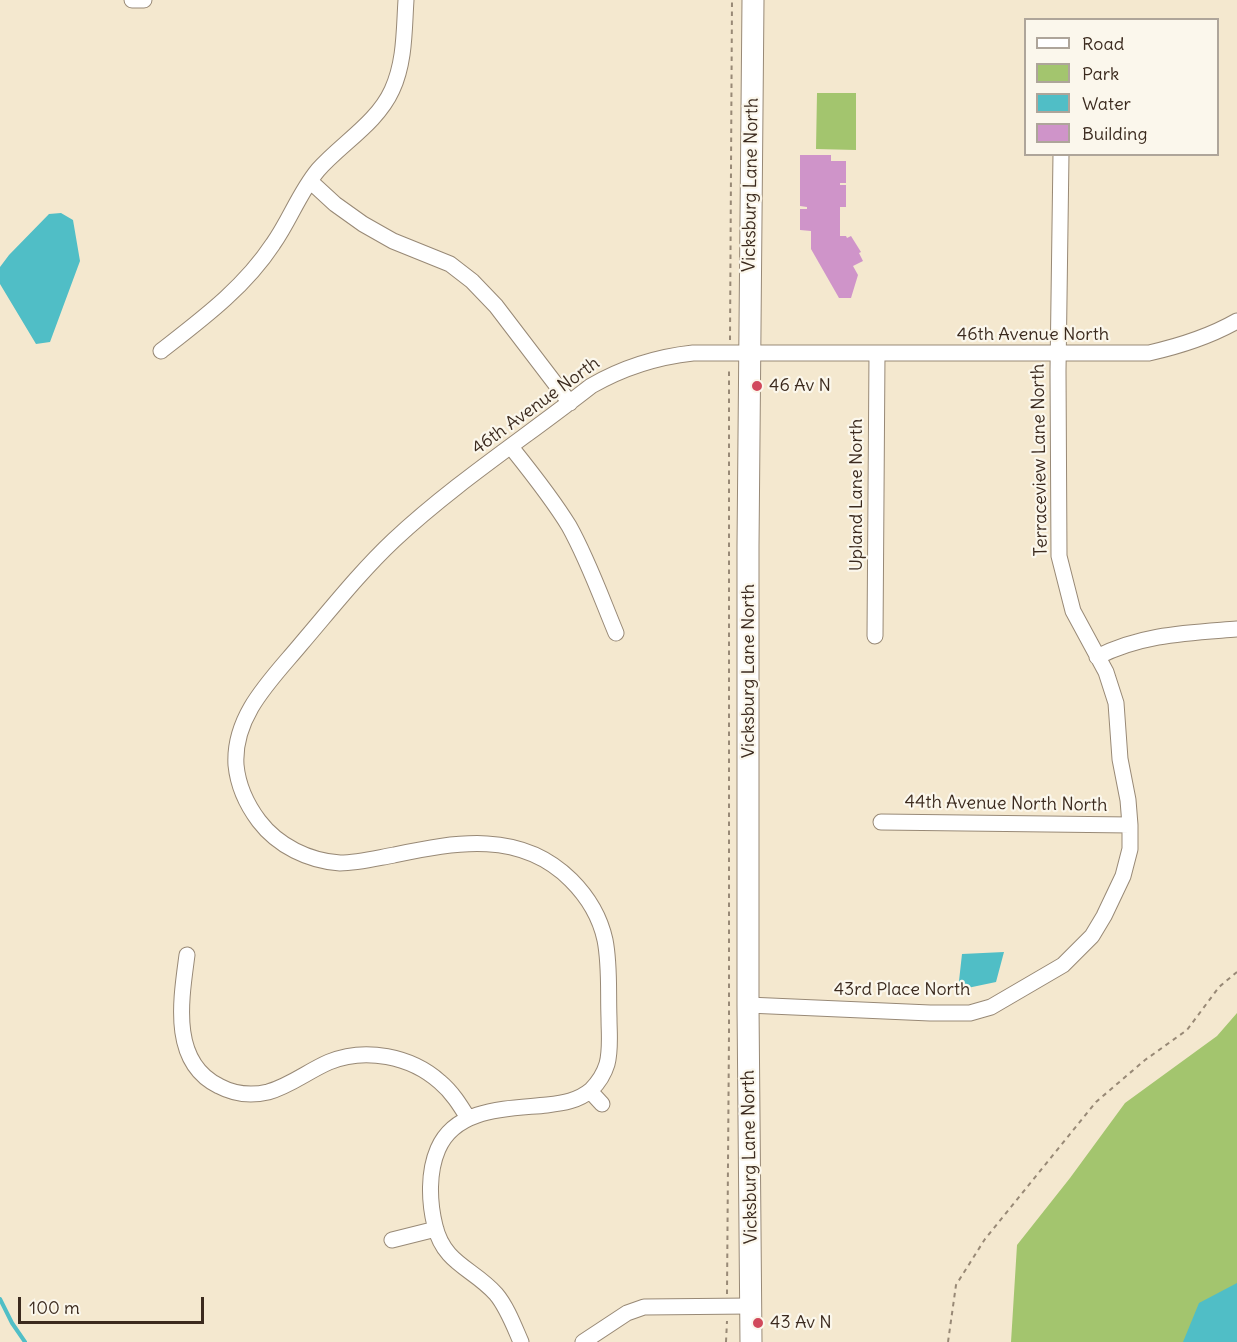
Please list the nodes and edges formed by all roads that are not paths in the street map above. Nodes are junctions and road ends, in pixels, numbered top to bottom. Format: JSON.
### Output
{"nodes":[{"id":1,"x":132,"y":0,"type":"edge"},
{"id":2,"x":144,"y":0,"type":"edge"},
{"id":3,"x":406,"y":0,"type":"edge"},
{"id":4,"x":753,"y":0,"type":"edge"},
{"id":5,"x":1061,"y":156,"type":"edge"},
{"id":6,"x":310,"y":181,"type":"junction"},
{"id":7,"x":1237,"y":321,"type":"edge"},
{"id":8,"x":161,"y":351,"type":"dead end"},
{"id":9,"x":739,"y":353,"type":"junction"},
{"id":10,"x":877,"y":354,"type":"junction"},
{"id":11,"x":1059,"y":354,"type":"junction"},
{"id":12,"x":570,"y":402,"type":"junction"},
{"id":13,"x":510,"y":447,"type":"junction"},
{"id":14,"x":1237,"y":629,"type":"edge"},
{"id":15,"x":616,"y":633,"type":"dead end"},
{"id":16,"x":875,"y":636,"type":"dead end"},
{"id":17,"x":1097,"y":657,"type":"junction"},
{"id":18,"x":881,"y":822,"type":"dead end"},
{"id":19,"x":1130,"y":825,"type":"junction"},
{"id":20,"x":187,"y":955,"type":"dead end"},
{"id":21,"x":748,"y":1005,"type":"junction"},
{"id":22,"x":590,"y":1091,"type":"junction"},
{"id":23,"x":602,"y":1104,"type":"dead end"},
{"id":24,"x":468,"y":1118,"type":"junction"},
{"id":25,"x":435,"y":1229,"type":"junction"},
{"id":26,"x":392,"y":1240,"type":"dead end"},
{"id":27,"x":751,"y":1306,"type":"junction"},
{"id":28,"x":520,"y":1342,"type":"edge"},
{"id":29,"x":583,"y":1342,"type":"edge"},
{"id":30,"x":751,"y":1342,"type":"edge"}],
"edges":[{"from":1,"to":2,"type":"street"},
{"from":3,"to":6,"type":"street"},
{"from":4,"to":9,"type":"main road","name":"Vicksburg Lane North"},
{"from":5,"to":11,"type":"street","name":"Terraceview Lane North"},
{"from":6,"to":8,"type":"street"},
{"from":6,"to":12,"type":"street"},
{"from":7,"to":11,"type":"street","name":"46th Avenue North"},
{"from":9,"to":10,"type":"street","name":"46th Avenue North"},
{"from":9,"to":12,"type":"street","name":"46th Avenue North"},
{"from":9,"to":21,"type":"main road","name":"Vicksburg Lane North"},
{"from":10,"to":11,"type":"street","name":"46th Avenue North"},
{"from":10,"to":16,"type":"street","name":"Upland Lane North"},
{"from":11,"to":17,"type":"street","name":"Terraceview Lane North"},
{"from":12,"to":13,"type":"street","name":"46th Avenue North"},
{"from":13,"to":15,"type":"street"},
{"from":13,"to":22,"type":"street","name":"46th Avenue North"},
{"from":14,"to":17,"type":"street"},
{"from":17,"to":19,"type":"street","name":"Terraceview Lane North"},
{"from":18,"to":19,"type":"street","name":"44th Avenue North North"},
{"from":19,"to":21,"type":"street","name":"43rd Place North"},
{"from":20,"to":24,"type":"street"},
{"from":21,"to":27,"type":"main road","name":"Vicksburg Lane North"},
{"from":22,"to":23,"type":"street"},
{"from":22,"to":24,"type":"street"},
{"from":24,"to":25,"type":"street"},
{"from":25,"to":26,"type":"street"},
{"from":25,"to":28,"type":"street"},
{"from":27,"to":29,"type":"street"},
{"from":27,"to":30,"type":"main road","name":"Vicksburg Lane North"}]}
